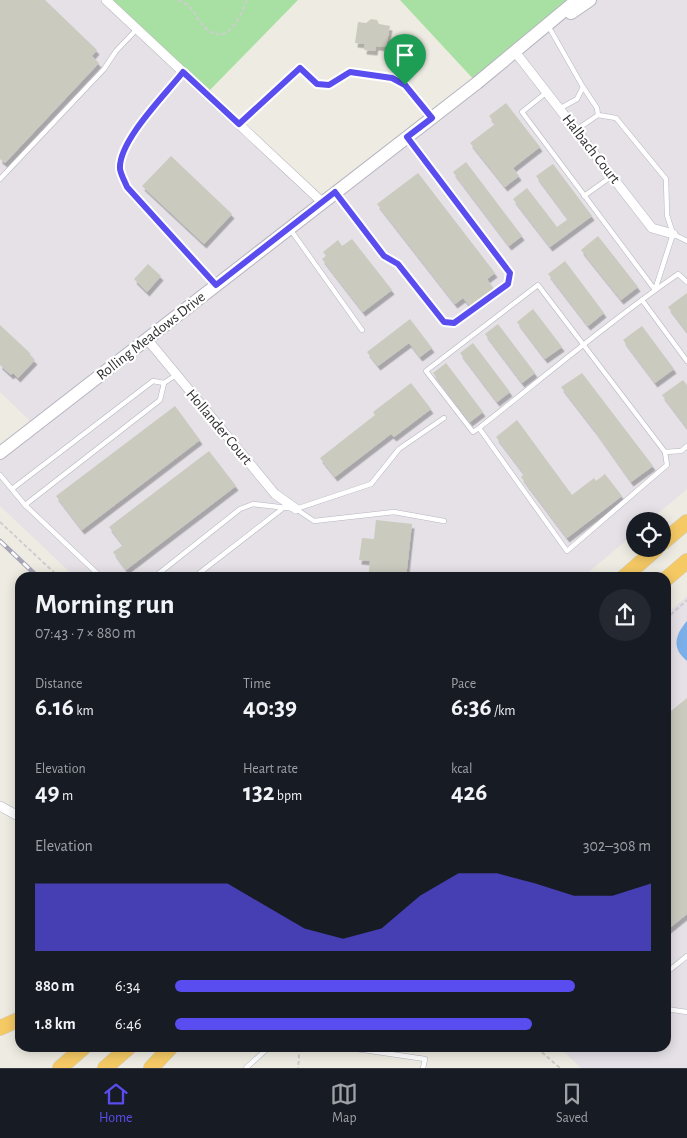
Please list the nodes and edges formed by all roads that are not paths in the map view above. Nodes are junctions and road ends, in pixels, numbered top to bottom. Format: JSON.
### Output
{"nodes":[{"id":1,"x":106,"y":0,"type":"edge"},
{"id":2,"x":577,"y":0,"type":"edge"},
{"id":3,"x":590,"y":0,"type":"edge"},
{"id":4,"x":550,"y":28,"type":"junction"},
{"id":5,"x":137,"y":29,"type":"junction"},
{"id":6,"x":516,"y":52,"type":"junction"},
{"id":7,"x":183,"y":72,"type":"junction"},
{"id":8,"x":583,"y":87,"type":"junction"},
{"id":9,"x":547,"y":92,"type":"junction"},
{"id":10,"x":559,"y":108,"type":"junction"},
{"id":11,"x":598,"y":115,"type":"junction"},
{"id":12,"x":432,"y":118,"type":"junction"},
{"id":13,"x":239,"y":124,"type":"junction"},
{"id":14,"x":576,"y":130,"type":"junction"},
{"id":15,"x":407,"y":137,"type":"junction"},
{"id":16,"x":612,"y":176,"type":"junction"},
{"id":17,"x":0,"y":180,"type":"edge"},
{"id":18,"x":335,"y":192,"type":"junction"},
{"id":19,"x":584,"y":196,"type":"junction"},
{"id":20,"x":322,"y":202,"type":"junction"},
{"id":21,"x":289,"y":228,"type":"junction"},
{"id":22,"x":673,"y":234,"type":"junction"},
{"id":23,"x":687,"y":241,"type":"edge"},
{"id":24,"x":687,"y":282,"type":"edge"},
{"id":25,"x":216,"y":285,"type":"junction"},
{"id":26,"x":655,"y":290,"type":"junction"},
{"id":27,"x":642,"y":300,"type":"junction"},
{"id":28,"x":362,"y":330,"type":"dead end"},
{"id":29,"x":147,"y":339,"type":"junction"},
{"id":30,"x":584,"y":345,"type":"junction"},
{"id":31,"x":687,"y":361,"type":"edge"},
{"id":32,"x":176,"y":375,"type":"junction"},
{"id":33,"x":164,"y":383,"type":"junction"},
{"id":34,"x":444,"y":418,"type":"dead end"},
{"id":35,"x":479,"y":428,"type":"junction"},
{"id":36,"x":687,"y":446,"type":"edge"},
{"id":37,"x":665,"y":452,"type":"junction"},
{"id":38,"x":0,"y":453,"type":"edge"},
{"id":39,"x":0,"y":475,"type":"edge"},
{"id":40,"x":12,"y":489,"type":"junction"},
{"id":41,"x":25,"y":505,"type":"junction"},
{"id":42,"x":282,"y":509,"type":"junction"},
{"id":43,"x":296,"y":509,"type":"junction"},
{"id":44,"x":444,"y":521,"type":"dead end"},
{"id":45,"x":687,"y":522,"type":"edge"},
{"id":46,"x":671,"y":535,"type":"edge"},
{"id":47,"x":647,"y":557,"type":"edge"},
{"id":48,"x":687,"y":561,"type":"edge"},
{"id":49,"x":96,"y":572,"type":"edge"},
{"id":50,"x":161,"y":572,"type":"edge"},
{"id":51,"x":201,"y":572,"type":"edge"},
{"id":52,"x":630,"y":572,"type":"edge"},
{"id":53,"x":671,"y":575,"type":"edge"},
{"id":54,"x":0,"y":806,"type":"edge"},
{"id":55,"x":15,"y":814,"type":"edge"},
{"id":56,"x":687,"y":956,"type":"edge"},
{"id":57,"x":671,"y":969,"type":"edge"},
{"id":58,"x":671,"y":1010,"type":"edge"},
{"id":59,"x":687,"y":1012,"type":"edge"},
{"id":60,"x":15,"y":1022,"type":"edge"},
{"id":61,"x":0,"y":1028,"type":"edge"},
{"id":62,"x":78,"y":1052,"type":"edge"},
{"id":63,"x":123,"y":1052,"type":"edge"},
{"id":64,"x":166,"y":1052,"type":"edge"},
{"id":65,"x":264,"y":1052,"type":"edge"},
{"id":66,"x":375,"y":1052,"type":"edge"},
{"id":67,"x":60,"y":1068,"type":"edge"},
{"id":68,"x":105,"y":1068,"type":"edge"},
{"id":69,"x":151,"y":1068,"type":"edge"},
{"id":70,"x":246,"y":1068,"type":"edge"},
{"id":71,"x":424,"y":1068,"type":"edge"}],
"edges":[{"from":1,"to":5,"type":"street"},
{"from":2,"to":6,"type":"main road","name":"Rolling Meadows Drive"},
{"from":3,"to":4,"type":"main road","name":"Rolling Meadows Drive"},
{"from":4,"to":6,"type":"main road","name":"Rolling Meadows Drive"},
{"from":4,"to":8,"type":"lane"},
{"from":5,"to":7,"type":"street"},
{"from":5,"to":17,"type":"lane"},
{"from":6,"to":9,"type":"street","name":"Halbach Court"},
{"from":6,"to":12,"type":"main road","name":"Rolling Meadows Drive"},
{"from":7,"to":13,"type":"street"},
{"from":7,"to":25,"type":"lane"},
{"from":8,"to":10,"type":"lane"},
{"from":8,"to":11,"type":"lane"},
{"from":9,"to":10,"type":"street","name":"Halbach Court"},
{"from":9,"to":19,"type":"lane"},
{"from":10,"to":14,"type":"street","name":"Halbach Court"},
{"from":11,"to":14,"type":"lane"},
{"from":11,"to":22,"type":"lane"},
{"from":12,"to":13,"type":"lane"},
{"from":12,"to":15,"type":"main road","name":"Rolling Meadows Drive"},
{"from":13,"to":20,"type":"street"},
{"from":14,"to":16,"type":"street","name":"Halbach Court"},
{"from":15,"to":18,"type":"main road","name":"Rolling Meadows Drive"},
{"from":15,"to":18,"type":"lane"},
{"from":16,"to":19,"type":"lane"},
{"from":16,"to":22,"type":"street","name":"Halbach Court"},
{"from":18,"to":20,"type":"main road","name":"Rolling Meadows Drive"},
{"from":19,"to":26,"type":"lane"},
{"from":20,"to":21,"type":"main road","name":"Rolling Meadows Drive"},
{"from":21,"to":25,"type":"main road","name":"Rolling Meadows Drive"},
{"from":21,"to":28,"type":"lane"},
{"from":22,"to":23,"type":"lane"},
{"from":22,"to":26,"type":"lane"},
{"from":24,"to":26,"type":"lane"},
{"from":25,"to":29,"type":"main road","name":"Rolling Meadows Drive"},
{"from":26,"to":27,"type":"lane"},
{"from":27,"to":30,"type":"lane"},
{"from":27,"to":31,"type":"lane"},
{"from":29,"to":32,"type":"street","name":"Hollander Court"},
{"from":29,"to":38,"type":"main road","name":"Rolling Meadows Drive"},
{"from":30,"to":35,"type":"lane"},
{"from":30,"to":35,"type":"lane"},
{"from":30,"to":37,"type":"lane"},
{"from":32,"to":33,"type":"lane"},
{"from":32,"to":43,"type":"street","name":"Hollander Court"},
{"from":33,"to":40,"type":"lane"},
{"from":33,"to":41,"type":"lane"},
{"from":34,"to":43,"type":"lane"},
{"from":35,"to":37,"type":"lane"},
{"from":36,"to":37,"type":"lane"},
{"from":39,"to":40,"type":"lane"},
{"from":40,"to":41,"type":"lane"},
{"from":41,"to":49,"type":"lane"},
{"from":42,"to":43,"type":"lane"},
{"from":42,"to":50,"type":"lane"},
{"from":42,"to":51,"type":"lane"},
{"from":43,"to":44,"type":"lane"},
{"from":45,"to":46,"type":"highway"},
{"from":47,"to":52,"type":"highway"},
{"from":48,"to":53,"type":"highway"},
{"from":54,"to":55,"type":"street"},
{"from":56,"to":57,"type":"lane"},
{"from":58,"to":59,"type":"lane"},
{"from":60,"to":61,"type":"highway"},
{"from":62,"to":67,"type":"highway"},
{"from":63,"to":68,"type":"highway"},
{"from":64,"to":69,"type":"highway"},
{"from":65,"to":70,"type":"lane"},
{"from":66,"to":71,"type":"lane"}]}
